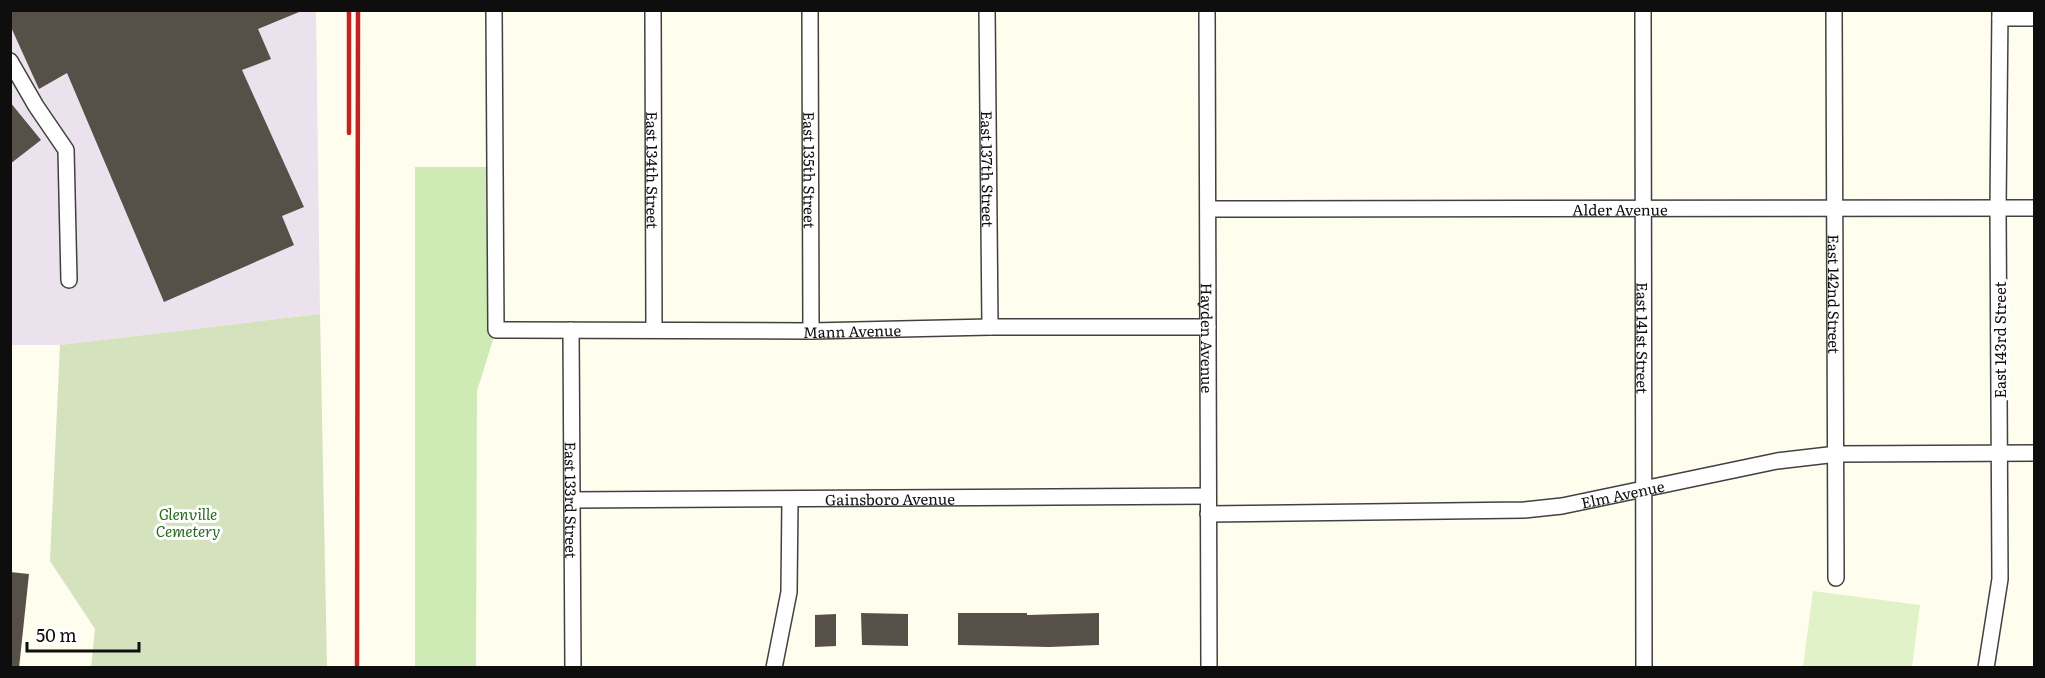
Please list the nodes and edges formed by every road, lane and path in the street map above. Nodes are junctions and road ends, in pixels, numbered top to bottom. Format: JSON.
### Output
{"nodes":[{"id":1,"x":494,"y":10,"type":"edge"},
{"id":2,"x":653,"y":10,"type":"edge"},
{"id":3,"x":810,"y":10,"type":"edge"},
{"id":4,"x":987,"y":10,"type":"edge"},
{"id":5,"x":1207,"y":10,"type":"edge"},
{"id":6,"x":1643,"y":10,"type":"edge"},
{"id":7,"x":1834,"y":10,"type":"edge"},
{"id":8,"x":2000,"y":14,"type":"edge"},
{"id":9,"x":2034,"y":18,"type":"edge"},
{"id":10,"x":10,"y":61,"type":"edge"},
{"id":11,"x":2034,"y":207,"type":"edge"},
{"id":12,"x":1643,"y":208,"type":"junction"},
{"id":13,"x":1834,"y":208,"type":"junction"},
{"id":14,"x":1998,"y":208,"type":"junction"},
{"id":15,"x":1208,"y":209,"type":"junction"},
{"id":16,"x":69,"y":280,"type":"dead end"},
{"id":17,"x":990,"y":327,"type":"junction"},
{"id":18,"x":1208,"y":327,"type":"junction"},
{"id":19,"x":572,"y":330,"type":"junction"},
{"id":20,"x":654,"y":330,"type":"junction"},
{"id":21,"x":811,"y":331,"type":"junction"},
{"id":22,"x":1999,"y":453,"type":"junction"},
{"id":23,"x":2034,"y":453,"type":"edge"},
{"id":24,"x":1837,"y":454,"type":"junction"},
{"id":25,"x":1645,"y":489,"type":"junction"},
{"id":26,"x":1208,"y":496,"type":"junction"},
{"id":27,"x":572,"y":500,"type":"junction"},
{"id":28,"x":790,"y":500,"type":"junction"},
{"id":29,"x":1208,"y":514,"type":"junction"},
{"id":30,"x":1836,"y":578,"type":"dead end"},
{"id":31,"x":573,"y":668,"type":"edge"},
{"id":32,"x":774,"y":668,"type":"edge"},
{"id":33,"x":1209,"y":668,"type":"edge"},
{"id":34,"x":1644,"y":668,"type":"edge"},
{"id":35,"x":1986,"y":668,"type":"edge"}],
"edges":[{"from":1,"to":19,"type":"street","name":"Mann Avenue"},
{"from":2,"to":20,"type":"street","name":"East 134th Street"},
{"from":3,"to":21,"type":"street","name":"East 135th Street"},
{"from":4,"to":17,"type":"street","name":"East 137th Street"},
{"from":5,"to":15,"type":"street","name":"Hayden Avenue"},
{"from":6,"to":12,"type":"street","name":"East 141st Street"},
{"from":7,"to":13,"type":"street","name":"East 142nd Street"},
{"from":8,"to":9,"type":"street"},
{"from":8,"to":14,"type":"street","name":"East 143rd Street"},
{"from":10,"to":16,"type":"street"},
{"from":11,"to":14,"type":"street","name":"Alder Avenue"},
{"from":12,"to":13,"type":"street","name":"Alder Avenue"},
{"from":12,"to":15,"type":"street","name":"Alder Avenue"},
{"from":12,"to":25,"type":"street","name":"East 141st Street"},
{"from":13,"to":14,"type":"street","name":"Alder Avenue"},
{"from":13,"to":24,"type":"street","name":"East 142nd Street"},
{"from":14,"to":22,"type":"street","name":"East 143rd Street"},
{"from":15,"to":18,"type":"street","name":"Hayden Avenue"},
{"from":17,"to":18,"type":"street","name":"Mann Avenue"},
{"from":17,"to":21,"type":"street","name":"Mann Avenue"},
{"from":18,"to":26,"type":"street","name":"Hayden Avenue"},
{"from":19,"to":20,"type":"street","name":"Mann Avenue"},
{"from":19,"to":27,"type":"street","name":"East 133rd Street"},
{"from":20,"to":21,"type":"street","name":"Mann Avenue"},
{"from":22,"to":23,"type":"street","name":"Elm Avenue"},
{"from":22,"to":24,"type":"street","name":"Elm Avenue"},
{"from":22,"to":35,"type":"street","name":"East 143rd Street"},
{"from":24,"to":25,"type":"street","name":"Elm Avenue"},
{"from":24,"to":30,"type":"street","name":"East 142nd Street"},
{"from":25,"to":29,"type":"street","name":"Elm Avenue"},
{"from":25,"to":34,"type":"street","name":"East 141st Street"},
{"from":26,"to":28,"type":"street","name":"Gainsboro Avenue"},
{"from":26,"to":29,"type":"street","name":"Hayden Avenue"},
{"from":27,"to":28,"type":"street","name":"Gainsboro Avenue"},
{"from":27,"to":31,"type":"street","name":"East 133rd Street"},
{"from":28,"to":32,"type":"street"},
{"from":29,"to":33,"type":"street","name":"Hayden Avenue"}]}
